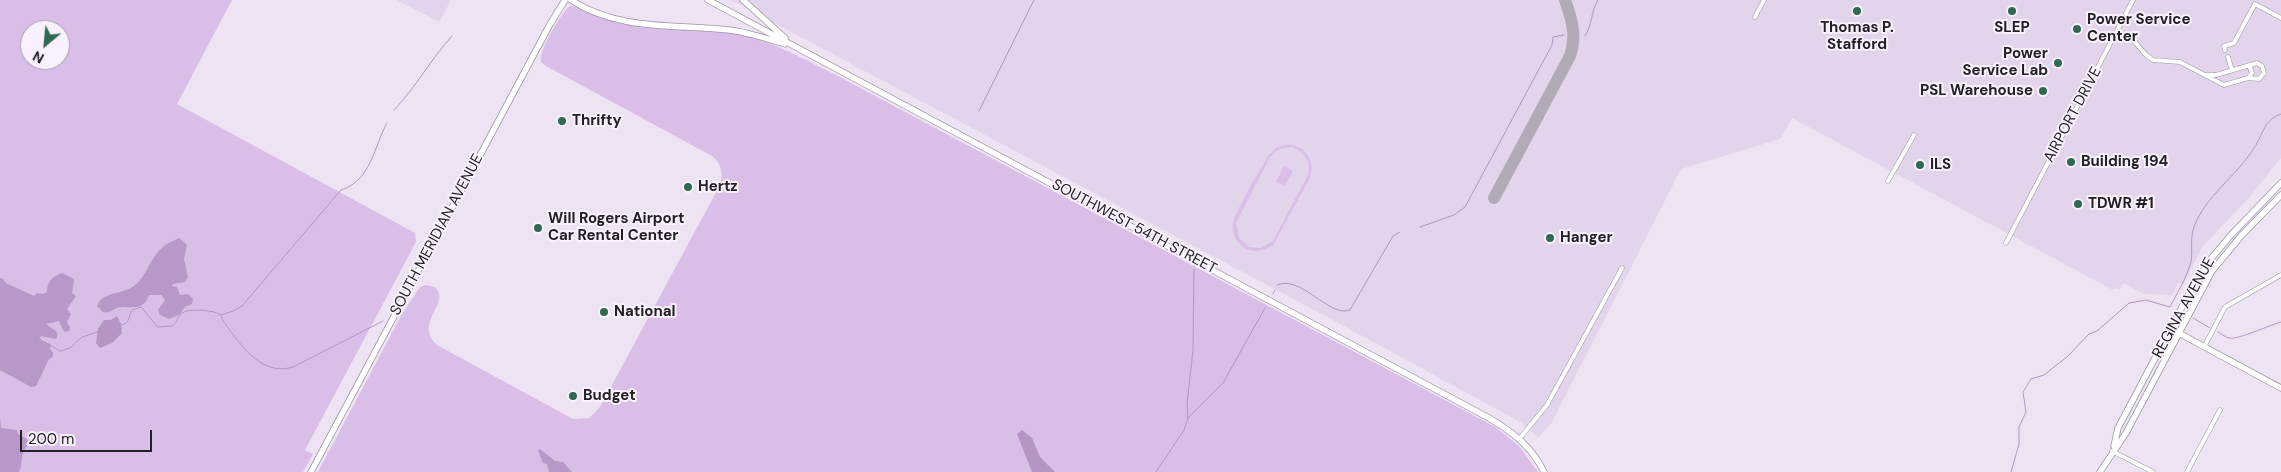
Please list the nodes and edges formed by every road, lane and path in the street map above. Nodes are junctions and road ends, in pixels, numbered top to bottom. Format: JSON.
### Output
{"nodes":[{"id":1,"x":565,"y":0,"type":"edge"},
{"id":2,"x":571,"y":0,"type":"edge"},
{"id":3,"x":708,"y":0,"type":"edge"},
{"id":4,"x":743,"y":0,"type":"edge"},
{"id":5,"x":1764,"y":0,"type":"edge"},
{"id":6,"x":2126,"y":0,"type":"edge"},
{"id":7,"x":2132,"y":1,"type":"edge"},
{"id":8,"x":1755,"y":17,"type":"dead end"},
{"id":9,"x":2281,"y":18,"type":"edge"},
{"id":10,"x":2117,"y":31,"type":"junction"},
{"id":11,"x":796,"y":48,"type":"junction"},
{"id":12,"x":2225,"y":48,"type":"dead end"},
{"id":13,"x":2228,"y":57,"type":"dead end"},
{"id":14,"x":2249,"y":65,"type":"junction"},
{"id":15,"x":2232,"y":70,"type":"junction"},
{"id":16,"x":2204,"y":74,"type":"junction"},
{"id":17,"x":2248,"y":78,"type":"junction"},
{"id":18,"x":1914,"y":135,"type":"dead end"},
{"id":19,"x":1888,"y":181,"type":"dead end"},
{"id":20,"x":2281,"y":183,"type":"edge"},
{"id":21,"x":2281,"y":195,"type":"edge"},
{"id":22,"x":2006,"y":243,"type":"dead end"},
{"id":23,"x":1622,"y":268,"type":"dead end"},
{"id":24,"x":2281,"y":275,"type":"edge"},
{"id":25,"x":2171,"y":329,"type":"junction"},
{"id":26,"x":2178,"y":333,"type":"junction"},
{"id":27,"x":2204,"y":347,"type":"junction"},
{"id":28,"x":2281,"y":388,"type":"edge"},
{"id":29,"x":2220,"y":410,"type":"dead end"},
{"id":30,"x":1520,"y":438,"type":"junction"},
{"id":31,"x":2112,"y":450,"type":"junction"},
{"id":32,"x":311,"y":472,"type":"edge"},
{"id":33,"x":1544,"y":472,"type":"edge"},
{"id":34,"x":2100,"y":472,"type":"edge"},
{"id":35,"x":2153,"y":472,"type":"edge"},
{"id":36,"x":2187,"y":472,"type":"edge"}],
"edges":[{"from":1,"to":32,"type":"main road","name":"SOUTH MERIDIAN AVENUE"},
{"from":2,"to":11,"type":"main road"},
{"from":3,"to":11,"type":"main road","name":"SOUTHWEST 54TH STREET"},
{"from":4,"to":11,"type":"main road"},
{"from":5,"to":8,"type":"street"},
{"from":6,"to":7,"type":"street"},
{"from":7,"to":10,"type":"street","name":"AIRPORT DRIVE"},
{"from":9,"to":12,"type":"street"},
{"from":10,"to":16,"type":"street"},
{"from":10,"to":22,"type":"street","name":"AIRPORT DRIVE"},
{"from":11,"to":30,"type":"main road","name":"SOUTHWEST 54TH STREET"},
{"from":13,"to":15,"type":"street"},
{"from":14,"to":15,"type":"street"},
{"from":14,"to":17,"type":"street"},
{"from":14,"to":17,"type":"street"},
{"from":15,"to":16,"type":"street"},
{"from":16,"to":17,"type":"street"},
{"from":18,"to":19,"type":"street"},
{"from":20,"to":25,"type":"main road","name":"REGINA AVENUE"},
{"from":21,"to":26,"type":"main road","name":"REGINA AVENUE"},
{"from":23,"to":30,"type":"street"},
{"from":24,"to":27,"type":"street"},
{"from":25,"to":26,"type":"main road"},
{"from":25,"to":31,"type":"main road","name":"REGINA AVENUE"},
{"from":26,"to":27,"type":"main road"},
{"from":26,"to":31,"type":"main road","name":"REGINA AVENUE"},
{"from":27,"to":28,"type":"main road"},
{"from":29,"to":36,"type":"street"},
{"from":30,"to":33,"type":"main road","name":"SOUTHWEST 54TH STREET"},
{"from":31,"to":34,"type":"main road","name":"REGINA AVENUE"},
{"from":31,"to":35,"type":"street"}]}
